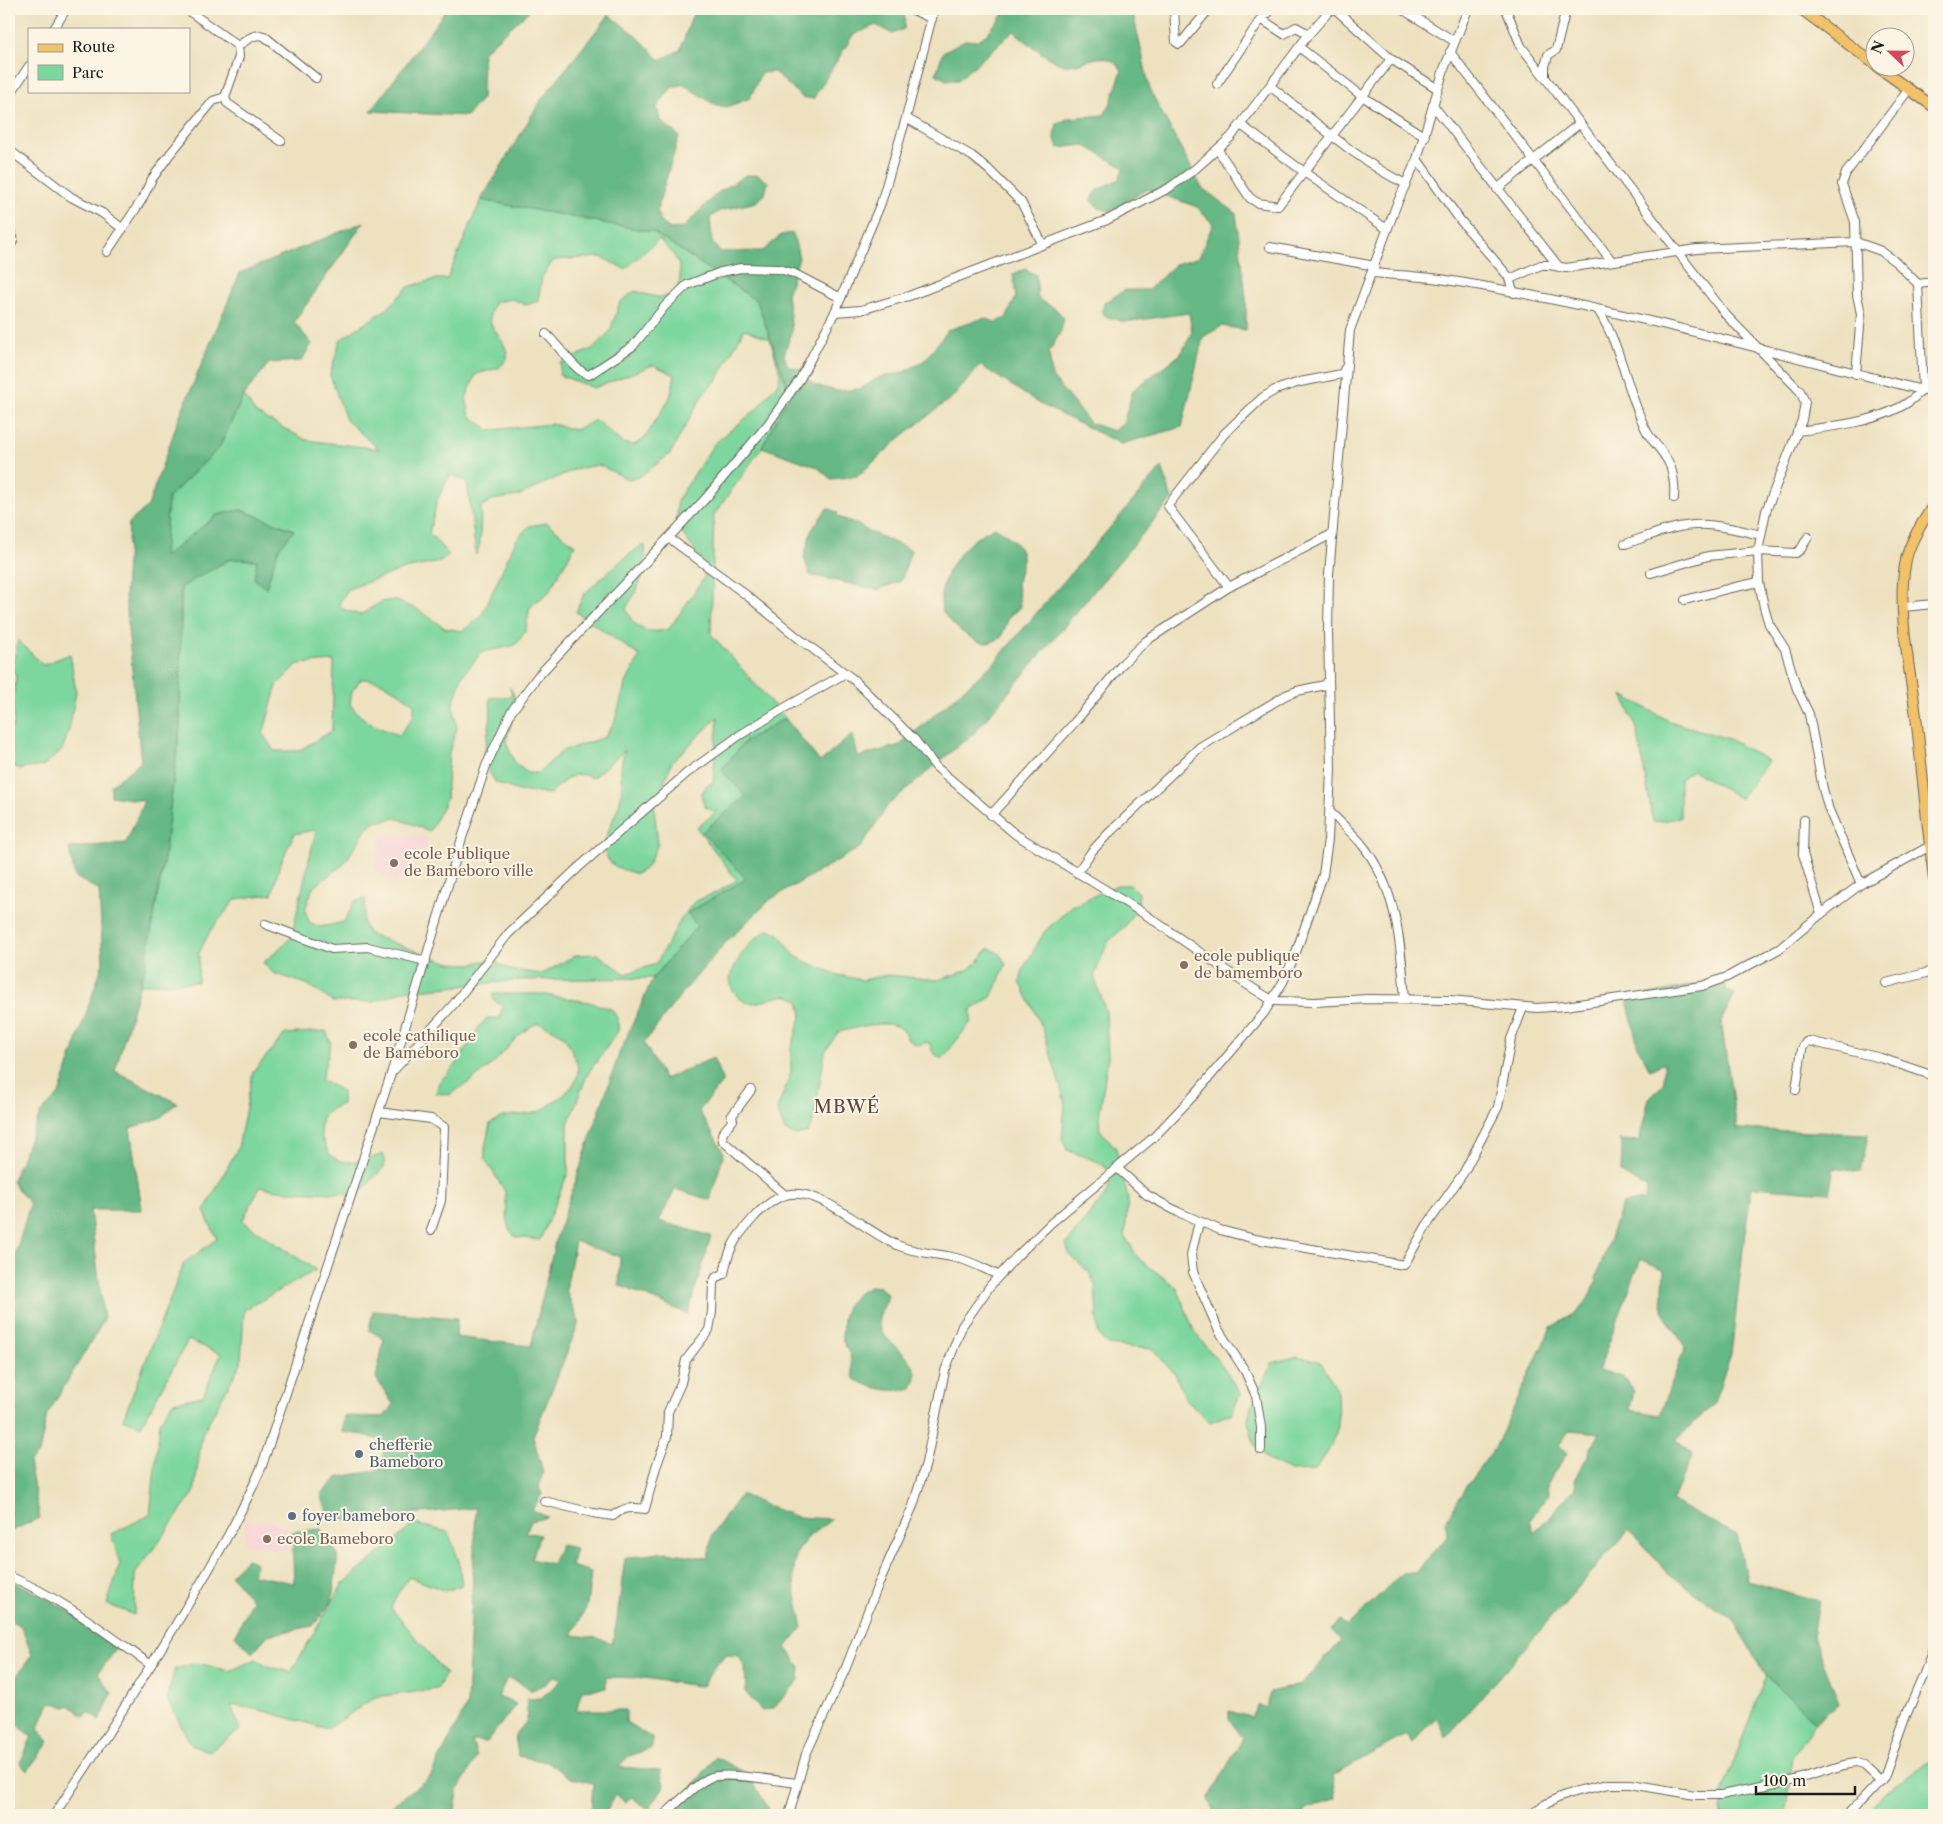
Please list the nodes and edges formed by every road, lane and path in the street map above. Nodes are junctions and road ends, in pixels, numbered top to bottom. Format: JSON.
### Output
{"nodes":[{"id":1,"x":66,"y":9,"type":"edge"},
{"id":2,"x":186,"y":9,"type":"edge"},
{"id":3,"x":911,"y":9,"type":"edge"},
{"id":4,"x":934,"y":9,"type":"edge"},
{"id":5,"x":1174,"y":9,"type":"edge"},
{"id":6,"x":1209,"y":9,"type":"edge"},
{"id":7,"x":1274,"y":9,"type":"edge"},
{"id":8,"x":1331,"y":9,"type":"edge"},
{"id":9,"x":1335,"y":9,"type":"edge"},
{"id":10,"x":1402,"y":9,"type":"edge"},
{"id":11,"x":1468,"y":9,"type":"edge"},
{"id":12,"x":1506,"y":9,"type":"edge"},
{"id":13,"x":1566,"y":9,"type":"edge"},
{"id":14,"x":1801,"y":9,"type":"edge"},
{"id":15,"x":1815,"y":13,"type":"edge"},
{"id":16,"x":932,"y":19,"type":"junction"},
{"id":17,"x":1261,"y":19,"type":"junction"},
{"id":18,"x":55,"y":28,"type":"edge"},
{"id":19,"x":1309,"y":34,"type":"junction"},
{"id":20,"x":1454,"y":41,"type":"junction"},
{"id":21,"x":238,"y":46,"type":"junction"},
{"id":22,"x":1299,"y":47,"type":"junction"},
{"id":23,"x":1450,"y":52,"type":"junction"},
{"id":24,"x":1866,"y":56,"type":"edge"},
{"id":25,"x":1391,"y":59,"type":"junction"},
{"id":26,"x":28,"y":68,"type":"edge"},
{"id":27,"x":1545,"y":77,"type":"junction"},
{"id":28,"x":316,"y":78,"type":"dead end"},
{"id":29,"x":1893,"y":78,"type":"edge"},
{"id":30,"x":1217,"y":84,"type":"dead end"},
{"id":31,"x":1270,"y":86,"type":"junction"},
{"id":32,"x":1438,"y":89,"type":"junction"},
{"id":33,"x":1909,"y":89,"type":"junction"},
{"id":34,"x":9,"y":96,"type":"edge"},
{"id":35,"x":1362,"y":96,"type":"junction"},
{"id":36,"x":225,"y":97,"type":"junction"},
{"id":37,"x":1433,"y":104,"type":"junction"},
{"id":38,"x":1934,"y":107,"type":"edge"},
{"id":39,"x":906,"y":118,"type":"junction"},
{"id":40,"x":1580,"y":123,"type":"junction"},
{"id":41,"x":1241,"y":125,"type":"junction"},
{"id":42,"x":1332,"y":135,"type":"junction"},
{"id":43,"x":1425,"y":137,"type":"junction"},
{"id":44,"x":280,"y":141,"type":"dead end"},
{"id":45,"x":9,"y":150,"type":"edge"},
{"id":46,"x":1218,"y":150,"type":"junction"},
{"id":47,"x":1417,"y":159,"type":"junction"},
{"id":48,"x":1533,"y":160,"type":"junction"},
{"id":49,"x":1304,"y":172,"type":"junction"},
{"id":50,"x":1406,"y":184,"type":"junction"},
{"id":51,"x":1497,"y":189,"type":"junction"},
{"id":52,"x":123,"y":228,"type":"junction"},
{"id":53,"x":1387,"y":229,"type":"junction"},
{"id":54,"x":9,"y":231,"type":"edge"},
{"id":55,"x":1856,"y":242,"type":"junction"},
{"id":56,"x":1042,"y":244,"type":"junction"},
{"id":57,"x":1270,"y":247,"type":"dead end"},
{"id":58,"x":9,"y":249,"type":"edge"},
{"id":59,"x":1678,"y":251,"type":"junction"},
{"id":60,"x":108,"y":252,"type":"dead end"},
{"id":61,"x":1611,"y":260,"type":"junction"},
{"id":62,"x":1559,"y":268,"type":"junction"},
{"id":63,"x":1373,"y":269,"type":"junction"},
{"id":64,"x":1510,"y":280,"type":"junction"},
{"id":65,"x":1934,"y":282,"type":"edge"},
{"id":66,"x":1918,"y":284,"type":"junction"},
{"id":67,"x":1514,"y":293,"type":"junction"},
{"id":68,"x":841,"y":298,"type":"junction"},
{"id":69,"x":1598,"y":310,"type":"junction"},
{"id":70,"x":835,"y":312,"type":"junction"},
{"id":71,"x":546,"y":334,"type":"dead end"},
{"id":72,"x":1756,"y":347,"type":"junction"},
{"id":73,"x":1346,"y":368,"type":"junction"},
{"id":74,"x":1856,"y":374,"type":"junction"},
{"id":75,"x":1922,"y":390,"type":"junction"},
{"id":76,"x":1934,"y":393,"type":"edge"},
{"id":77,"x":1798,"y":431,"type":"junction"},
{"id":78,"x":1674,"y":498,"type":"dead end"},
{"id":79,"x":1934,"y":504,"type":"edge"},
{"id":80,"x":1332,"y":534,"type":"junction"},
{"id":81,"x":1761,"y":535,"type":"junction"},
{"id":82,"x":1808,"y":536,"type":"dead end"},
{"id":83,"x":668,"y":538,"type":"junction"},
{"id":84,"x":1625,"y":544,"type":"dead end"},
{"id":85,"x":1758,"y":551,"type":"junction"},
{"id":86,"x":1651,"y":573,"type":"dead end"},
{"id":87,"x":1759,"y":582,"type":"junction"},
{"id":88,"x":1229,"y":587,"type":"junction"},
{"id":89,"x":1685,"y":600,"type":"dead end"},
{"id":90,"x":1934,"y":604,"type":"edge"},
{"id":91,"x":1904,"y":606,"type":"junction"},
{"id":92,"x":846,"y":673,"type":"junction"},
{"id":93,"x":1329,"y":679,"type":"junction"},
{"id":94,"x":1330,"y":812,"type":"junction"},
{"id":95,"x":991,"y":815,"type":"junction"},
{"id":96,"x":1804,"y":820,"type":"dead end"},
{"id":97,"x":1930,"y":846,"type":"junction"},
{"id":98,"x":1077,"y":873,"type":"junction"},
{"id":99,"x":1934,"y":878,"type":"edge"},
{"id":100,"x":1861,"y":884,"type":"junction"},
{"id":101,"x":1821,"y":914,"type":"junction"},
{"id":102,"x":265,"y":924,"type":"dead end"},
{"id":103,"x":426,"y":961,"type":"junction"},
{"id":104,"x":1934,"y":971,"type":"edge"},
{"id":105,"x":1886,"y":983,"type":"dead end"},
{"id":106,"x":1405,"y":999,"type":"junction"},
{"id":107,"x":1273,"y":1000,"type":"junction"},
{"id":108,"x":1523,"y":1008,"type":"junction"},
{"id":109,"x":392,"y":1071,"type":"junction"},
{"id":110,"x":1934,"y":1076,"type":"edge"},
{"id":111,"x":751,"y":1090,"type":"dead end"},
{"id":112,"x":1796,"y":1090,"type":"dead end"},
{"id":113,"x":378,"y":1112,"type":"junction"},
{"id":114,"x":1117,"y":1168,"type":"junction"},
{"id":115,"x":785,"y":1195,"type":"junction"},
{"id":116,"x":1199,"y":1222,"type":"junction"},
{"id":117,"x":431,"y":1230,"type":"dead end"},
{"id":118,"x":998,"y":1276,"type":"junction"},
{"id":119,"x":1261,"y":1450,"type":"dead end"},
{"id":120,"x":544,"y":1501,"type":"dead end"},
{"id":121,"x":9,"y":1576,"type":"edge"},
{"id":122,"x":1934,"y":1645,"type":"edge"},
{"id":123,"x":151,"y":1665,"type":"junction"},
{"id":124,"x":1881,"y":1781,"type":"junction"},
{"id":125,"x":797,"y":1783,"type":"junction"},
{"id":126,"x":54,"y":1815,"type":"edge"},
{"id":127,"x":664,"y":1815,"type":"edge"},
{"id":128,"x":789,"y":1815,"type":"edge"},
{"id":129,"x":1531,"y":1815,"type":"edge"},
{"id":130,"x":1848,"y":1815,"type":"edge"}],
"edges":[{"from":1,"to":18,"type":"street"},
{"from":2,"to":21,"type":"street"},
{"from":3,"to":16,"type":"street"},
{"from":4,"to":16,"type":"street"},
{"from":5,"to":6,"type":"street"},
{"from":7,"to":17,"type":"street"},
{"from":8,"to":19,"type":"street"},
{"from":9,"to":25,"type":"street"},
{"from":10,"to":20,"type":"street"},
{"from":11,"to":20,"type":"street"},
{"from":12,"to":27,"type":"street"},
{"from":13,"to":27,"type":"street"},
{"from":14,"to":15,"type":"main road"},
{"from":15,"to":24,"type":"main road"},
{"from":16,"to":39,"type":"street"},
{"from":17,"to":19,"type":"street"},
{"from":17,"to":30,"type":"street"},
{"from":19,"to":22,"type":"street"},
{"from":20,"to":23,"type":"street"},
{"from":21,"to":28,"type":"street"},
{"from":21,"to":36,"type":"street"},
{"from":22,"to":31,"type":"street"},
{"from":22,"to":35,"type":"street"},
{"from":23,"to":32,"type":"street"},
{"from":23,"to":48,"type":"street"},
{"from":25,"to":32,"type":"street"},
{"from":25,"to":35,"type":"street"},
{"from":26,"to":34,"type":"street"},
{"from":27,"to":40,"type":"street"},
{"from":29,"to":33,"type":"main road"},
{"from":31,"to":41,"type":"street"},
{"from":31,"to":42,"type":"street"},
{"from":32,"to":37,"type":"street"},
{"from":33,"to":38,"type":"main road"},
{"from":33,"to":55,"type":"street"},
{"from":35,"to":42,"type":"street"},
{"from":35,"to":43,"type":"street"},
{"from":36,"to":44,"type":"street"},
{"from":36,"to":52,"type":"street"},
{"from":37,"to":43,"type":"street"},
{"from":37,"to":51,"type":"street"},
{"from":39,"to":56,"type":"street"},
{"from":39,"to":68,"type":"street"},
{"from":40,"to":48,"type":"street"},
{"from":40,"to":59,"type":"street"},
{"from":41,"to":46,"type":"street"},
{"from":41,"to":49,"type":"street"},
{"from":42,"to":49,"type":"street"},
{"from":42,"to":50,"type":"street"},
{"from":43,"to":47,"type":"street"},
{"from":45,"to":52,"type":"street"},
{"from":46,"to":49,"type":"street"},
{"from":46,"to":56,"type":"street"},
{"from":47,"to":50,"type":"street"},
{"from":47,"to":64,"type":"street"},
{"from":48,"to":51,"type":"street"},
{"from":48,"to":61,"type":"street"},
{"from":49,"to":53,"type":"street"},
{"from":50,"to":53,"type":"street"},
{"from":51,"to":62,"type":"street"},
{"from":52,"to":60,"type":"street"},
{"from":53,"to":63,"type":"street"},
{"from":54,"to":58,"type":"street"},
{"from":55,"to":59,"type":"street"},
{"from":55,"to":66,"type":"street"},
{"from":55,"to":74,"type":"street"},
{"from":56,"to":70,"type":"street"},
{"from":57,"to":63,"type":"street"},
{"from":59,"to":61,"type":"street"},
{"from":59,"to":72,"type":"street"},
{"from":61,"to":62,"type":"street"},
{"from":62,"to":64,"type":"street"},
{"from":63,"to":67,"type":"street"},
{"from":63,"to":73,"type":"street"},
{"from":64,"to":67,"type":"street"},
{"from":65,"to":66,"type":"street"},
{"from":66,"to":75,"type":"street"},
{"from":67,"to":69,"type":"street"},
{"from":68,"to":70,"type":"street"},
{"from":68,"to":71,"type":"street"},
{"from":69,"to":72,"type":"street"},
{"from":69,"to":78,"type":"street"},
{"from":70,"to":83,"type":"street"},
{"from":72,"to":74,"type":"street"},
{"from":72,"to":77,"type":"street"},
{"from":73,"to":80,"type":"street"},
{"from":73,"to":88,"type":"street"},
{"from":74,"to":75,"type":"street"},
{"from":75,"to":76,"type":"street"},
{"from":75,"to":77,"type":"street"},
{"from":77,"to":81,"type":"street"},
{"from":79,"to":91,"type":"main road"},
{"from":80,"to":88,"type":"street"},
{"from":80,"to":93,"type":"street"},
{"from":81,"to":84,"type":"street"},
{"from":81,"to":85,"type":"street"},
{"from":82,"to":85,"type":"street"},
{"from":83,"to":92,"type":"street"},
{"from":83,"to":103,"type":"street"},
{"from":85,"to":86,"type":"street"},
{"from":85,"to":87,"type":"street"},
{"from":87,"to":89,"type":"street"},
{"from":87,"to":100,"type":"street"},
{"from":88,"to":95,"type":"street"},
{"from":90,"to":91,"type":"street"},
{"from":91,"to":97,"type":"main road"},
{"from":92,"to":95,"type":"street"},
{"from":92,"to":109,"type":"street"},
{"from":93,"to":94,"type":"street"},
{"from":93,"to":98,"type":"street"},
{"from":94,"to":106,"type":"street"},
{"from":94,"to":107,"type":"street"},
{"from":95,"to":98,"type":"street"},
{"from":96,"to":101,"type":"street"},
{"from":97,"to":99,"type":"main road"},
{"from":97,"to":100,"type":"street"},
{"from":98,"to":107,"type":"street"},
{"from":100,"to":101,"type":"street"},
{"from":101,"to":108,"type":"street"},
{"from":102,"to":103,"type":"street"},
{"from":103,"to":109,"type":"street"},
{"from":104,"to":105,"type":"street"},
{"from":106,"to":107,"type":"street"},
{"from":106,"to":108,"type":"street"},
{"from":107,"to":114,"type":"street"},
{"from":108,"to":116,"type":"street"},
{"from":109,"to":113,"type":"street"},
{"from":110,"to":112,"type":"street"},
{"from":111,"to":115,"type":"street"},
{"from":113,"to":117,"type":"street"},
{"from":113,"to":123,"type":"street"},
{"from":114,"to":116,"type":"street"},
{"from":114,"to":118,"type":"street"},
{"from":115,"to":118,"type":"street"},
{"from":115,"to":120,"type":"street"},
{"from":116,"to":119,"type":"street"},
{"from":118,"to":125,"type":"street"},
{"from":121,"to":123,"type":"street"},
{"from":122,"to":124,"type":"street"},
{"from":123,"to":126,"type":"street"},
{"from":124,"to":129,"type":"street"},
{"from":124,"to":130,"type":"street"},
{"from":125,"to":127,"type":"street"},
{"from":125,"to":128,"type":"street"}]}
